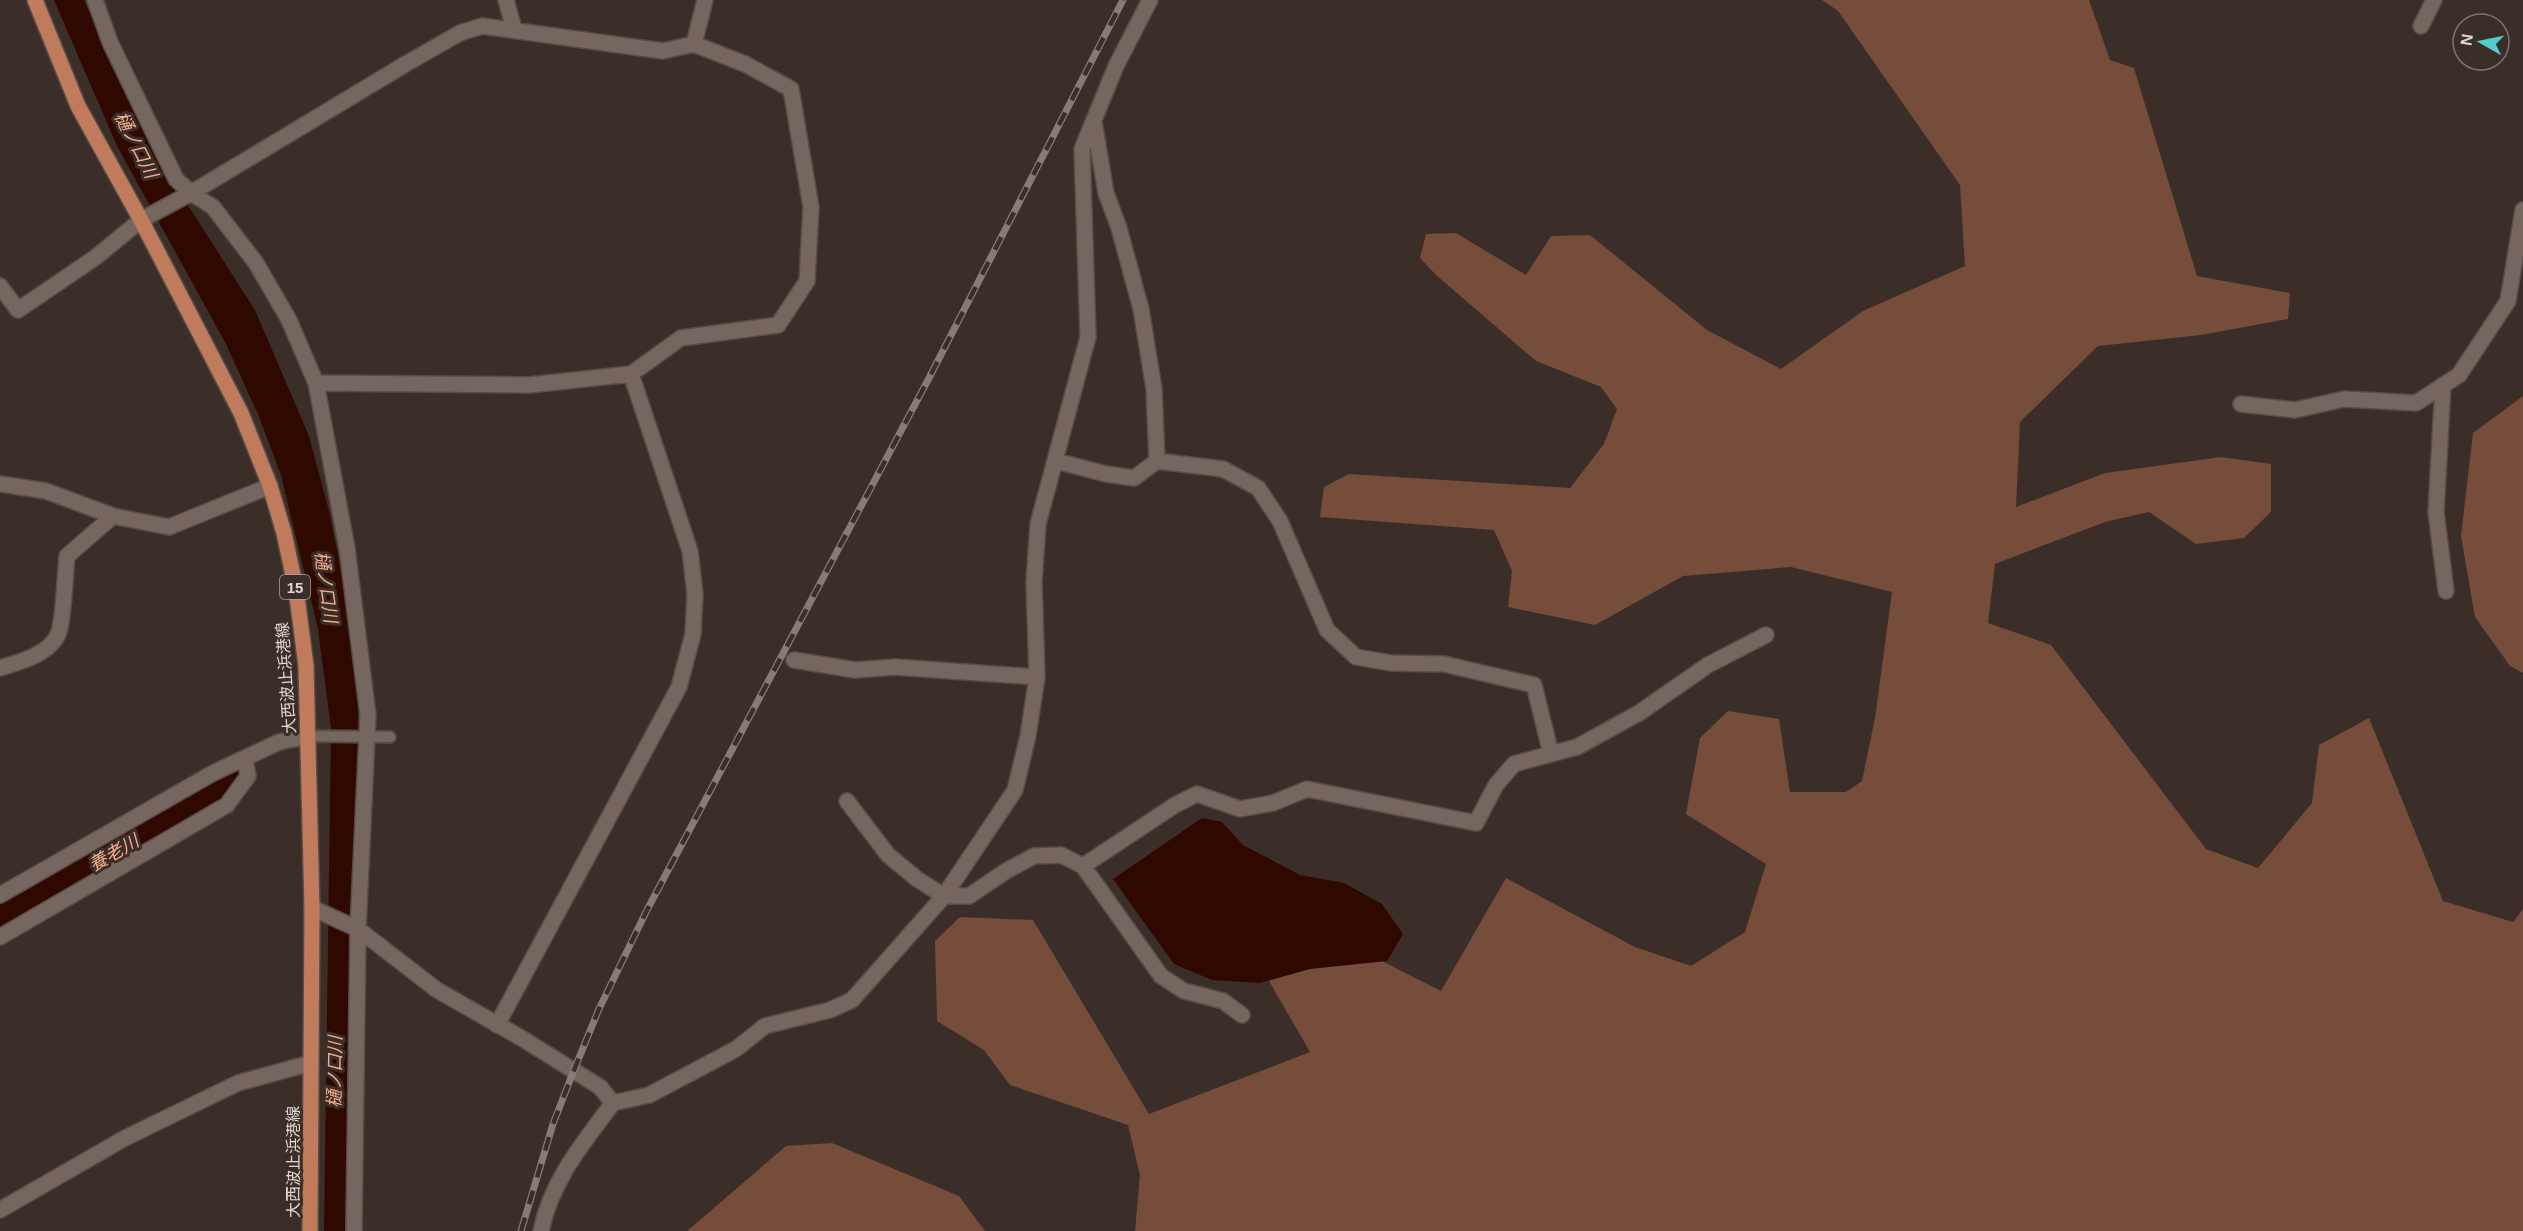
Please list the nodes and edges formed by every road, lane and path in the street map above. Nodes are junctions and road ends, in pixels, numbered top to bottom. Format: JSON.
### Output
{"nodes":[{"id":1,"x":35,"y":0,"type":"edge"},
{"id":2,"x":94,"y":0,"type":"edge"},
{"id":3,"x":506,"y":0,"type":"edge"},
{"id":4,"x":705,"y":0,"type":"edge"},
{"id":5,"x":1150,"y":0,"type":"edge"},
{"id":6,"x":2434,"y":0,"type":"edge"},
{"id":7,"x":2421,"y":26,"type":"dead end"},
{"id":8,"x":514,"y":29,"type":"junction"},
{"id":9,"x":694,"y":44,"type":"junction"},
{"id":10,"x":1094,"y":122,"type":"junction"},
{"id":11,"x":187,"y":195,"type":"junction"},
{"id":12,"x":2523,"y":210,"type":"edge"},
{"id":13,"x":146,"y":217,"type":"junction"},
{"id":14,"x":0,"y":286,"type":"edge"},
{"id":15,"x":632,"y":374,"type":"junction"},
{"id":16,"x":316,"y":383,"type":"junction"},
{"id":17,"x":2443,"y":385,"type":"junction"},
{"id":18,"x":2241,"y":404,"type":"dead end"},
{"id":19,"x":1056,"y":461,"type":"junction"},
{"id":20,"x":1157,"y":461,"type":"junction"},
{"id":21,"x":0,"y":484,"type":"edge"},
{"id":22,"x":270,"y":486,"type":"junction"},
{"id":23,"x":113,"y":516,"type":"junction"},
{"id":24,"x":2446,"y":591,"type":"dead end"},
{"id":25,"x":1766,"y":635,"type":"dead end"},
{"id":26,"x":794,"y":660,"type":"dead end"},
{"id":27,"x":0,"y":668,"type":"edge"},
{"id":28,"x":1037,"y":677,"type":"junction"},
{"id":29,"x":309,"y":736,"type":"junction"},
{"id":30,"x":363,"y":737,"type":"junction"},
{"id":31,"x":390,"y":738,"type":"dead end"},
{"id":32,"x":1551,"y":754,"type":"junction"},
{"id":33,"x":245,"y":759,"type":"junction"},
{"id":34,"x":847,"y":801,"type":"dead end"},
{"id":35,"x":1083,"y":866,"type":"junction"},
{"id":36,"x":0,"y":893,"type":"edge"},
{"id":37,"x":944,"y":896,"type":"junction"},
{"id":38,"x":317,"y":910,"type":"junction"},
{"id":39,"x":353,"y":926,"type":"junction"},
{"id":40,"x":0,"y":937,"type":"edge"},
{"id":41,"x":1242,"y":1015,"type":"dead end"},
{"id":42,"x":497,"y":1025,"type":"junction"},
{"id":43,"x":311,"y":1063,"type":"junction"},
{"id":44,"x":613,"y":1103,"type":"junction"},
{"id":45,"x":0,"y":1210,"type":"edge"},
{"id":46,"x":310,"y":1231,"type":"edge"},
{"id":47,"x":354,"y":1231,"type":"edge"},
{"id":48,"x":540,"y":1231,"type":"edge"}],
"edges":[{"from":1,"to":13,"type":"main road","name":"大西波止浜港線","number":"15"},
{"from":2,"to":11,"type":"street"},
{"from":3,"to":8,"type":"street"},
{"from":4,"to":9,"type":"street"},
{"from":5,"to":10,"type":"street"},
{"from":6,"to":7,"type":"street"},
{"from":8,"to":9,"type":"street"},
{"from":8,"to":11,"type":"street"},
{"from":9,"to":15,"type":"street"},
{"from":10,"to":19,"type":"street"},
{"from":10,"to":20,"type":"street"},
{"from":11,"to":13,"type":"street"},
{"from":11,"to":16,"type":"street"},
{"from":12,"to":17,"type":"street"},
{"from":13,"to":14,"type":"street"},
{"from":13,"to":22,"type":"main road","name":"大西波止浜港線","number":"15"},
{"from":15,"to":16,"type":"street"},
{"from":15,"to":42,"type":"street"},
{"from":16,"to":30,"type":"street"},
{"from":17,"to":18,"type":"street"},
{"from":17,"to":24,"type":"street"},
{"from":19,"to":20,"type":"street"},
{"from":19,"to":28,"type":"street"},
{"from":20,"to":32,"type":"street"},
{"from":21,"to":23,"type":"street"},
{"from":22,"to":23,"type":"street"},
{"from":22,"to":29,"type":"main road","name":"大西波止浜港線","number":"15"},
{"from":23,"to":27,"type":"street"},
{"from":25,"to":32,"type":"street"},
{"from":26,"to":28,"type":"street"},
{"from":28,"to":37,"type":"street"},
{"from":29,"to":30,"type":"lane"},
{"from":29,"to":33,"type":"street"},
{"from":29,"to":38,"type":"main road","name":"大西波止浜港線","number":"15"},
{"from":30,"to":31,"type":"lane"},
{"from":30,"to":39,"type":"street"},
{"from":32,"to":35,"type":"street"},
{"from":33,"to":36,"type":"street"},
{"from":33,"to":40,"type":"street"},
{"from":34,"to":37,"type":"street"},
{"from":35,"to":37,"type":"street"},
{"from":35,"to":41,"type":"street"},
{"from":37,"to":44,"type":"street"},
{"from":38,"to":39,"type":"street"},
{"from":38,"to":43,"type":"main road","name":"大西波止浜港線","number":"15"},
{"from":39,"to":42,"type":"street"},
{"from":39,"to":47,"type":"street"},
{"from":42,"to":44,"type":"street"},
{"from":43,"to":45,"type":"street"},
{"from":43,"to":46,"type":"main road","name":"大西波止浜港線","number":"15"},
{"from":44,"to":48,"type":"street"}]}
